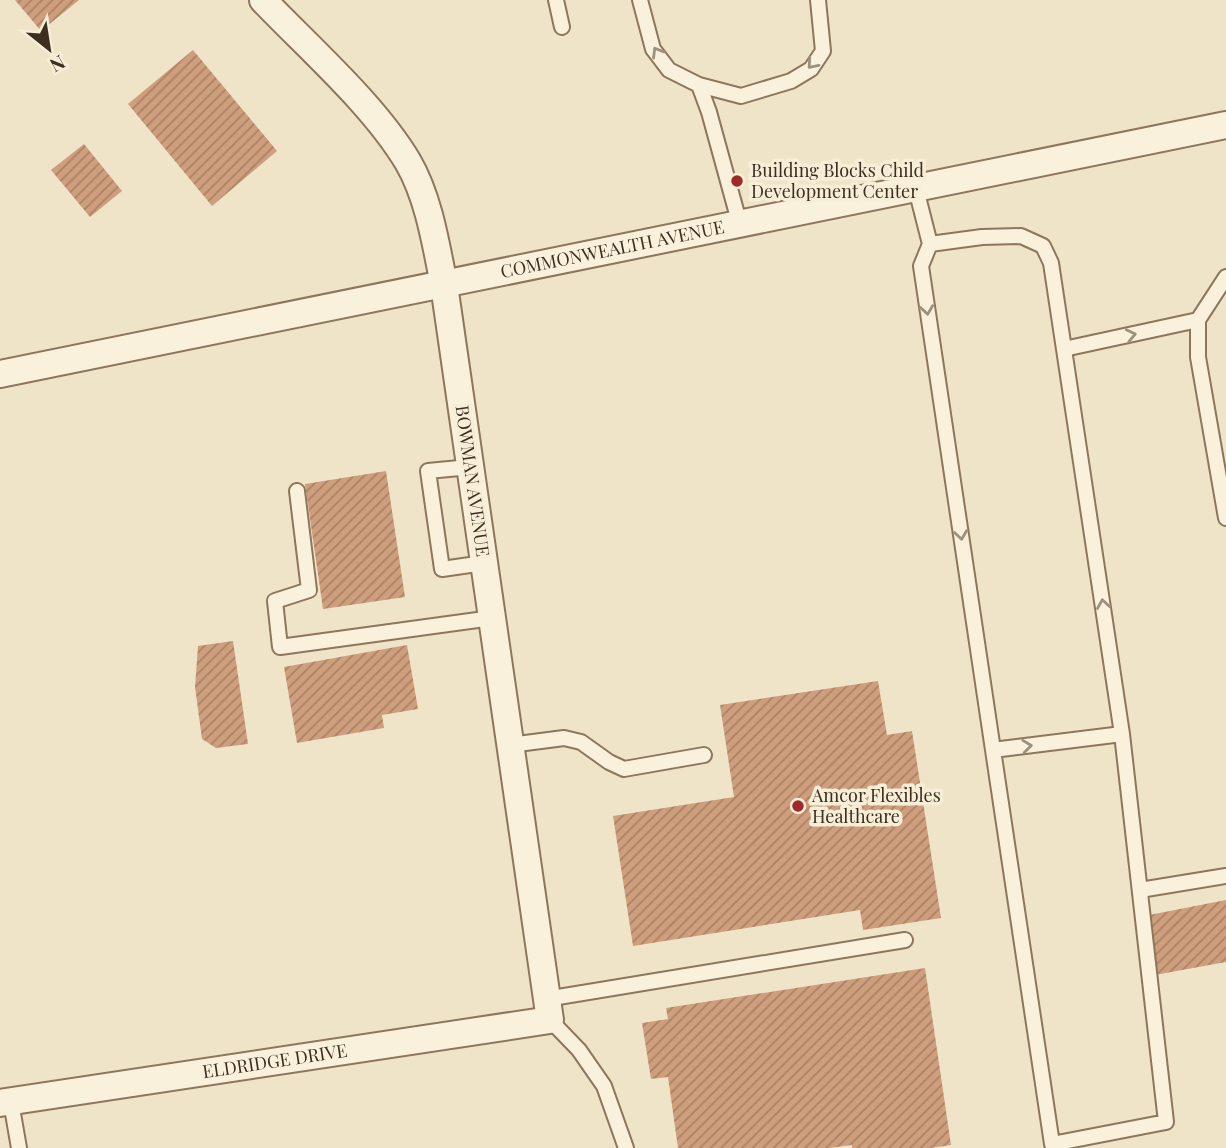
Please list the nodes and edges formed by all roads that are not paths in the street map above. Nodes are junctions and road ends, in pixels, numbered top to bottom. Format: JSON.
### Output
{"nodes":[{"id":1,"x":263,"y":0,"type":"edge"},
{"id":2,"x":556,"y":0,"type":"edge"},
{"id":3,"x":640,"y":0,"type":"edge"},
{"id":4,"x":818,"y":0,"type":"edge"},
{"id":5,"x":562,"y":27,"type":"dead end"},
{"id":6,"x":699,"y":85,"type":"junction"},
{"id":7,"x":1226,"y":125,"type":"edge"},
{"id":8,"x":916,"y":189,"type":"junction"},
{"id":9,"x":740,"y":225,"type":"junction"},
{"id":10,"x":930,"y":244,"type":"junction"},
{"id":11,"x":1226,"y":277,"type":"edge"},
{"id":12,"x":444,"y":285,"type":"junction"},
{"id":13,"x":1198,"y":320,"type":"junction"},
{"id":14,"x":1064,"y":349,"type":"junction"},
{"id":15,"x":0,"y":374,"type":"edge"},
{"id":16,"x":470,"y":467,"type":"junction"},
{"id":17,"x":297,"y":491,"type":"dead end"},
{"id":18,"x":1226,"y":518,"type":"edge"},
{"id":19,"x":484,"y":563,"type":"junction"},
{"id":20,"x":492,"y":618,"type":"junction"},
{"id":21,"x":1122,"y":734,"type":"junction"},
{"id":22,"x":510,"y":746,"type":"junction"},
{"id":23,"x":993,"y":750,"type":"junction"},
{"id":24,"x":704,"y":755,"type":"dead end"},
{"id":25,"x":1226,"y":876,"type":"edge"},
{"id":26,"x":1140,"y":890,"type":"junction"},
{"id":27,"x":905,"y":940,"type":"dead end"},
{"id":28,"x":548,"y":1009,"type":"junction"},
{"id":29,"x":5,"y":1102,"type":"edge"},
{"id":30,"x":19,"y":1148,"type":"edge"},
{"id":31,"x":626,"y":1148,"type":"edge"}],
"edges":[{"from":1,"to":12,"type":"street","name":"BOWMAN AVENUE"},
{"from":2,"to":5,"type":"lane"},
{"from":6,"to":3,"type":"lane","one_way":true},
{"from":4,"to":6,"type":"lane","one_way":true},
{"from":6,"to":9,"type":"lane"},
{"from":7,"to":8,"type":"street","name":"COMMONWEALTH AVENUE"},
{"from":8,"to":9,"type":"street","name":"COMMONWEALTH AVENUE"},
{"from":8,"to":10,"type":"lane"},
{"from":9,"to":12,"type":"street","name":"COMMONWEALTH AVENUE"},
{"from":10,"to":14,"type":"lane"},
{"from":10,"to":23,"type":"lane","one_way":true},
{"from":11,"to":13,"type":"lane"},
{"from":12,"to":15,"type":"street","name":"COMMONWEALTH AVENUE"},
{"from":12,"to":16,"type":"street","name":"BOWMAN AVENUE"},
{"from":14,"to":13,"type":"lane","one_way":true},
{"from":13,"to":18,"type":"lane"},
{"from":21,"to":14,"type":"lane","one_way":true},
{"from":16,"to":19,"type":"street","name":"BOWMAN AVENUE"},
{"from":16,"to":19,"type":"lane"},
{"from":17,"to":20,"type":"lane"},
{"from":19,"to":20,"type":"street","name":"BOWMAN AVENUE"},
{"from":20,"to":22,"type":"street","name":"BOWMAN AVENUE"},
{"from":23,"to":21,"type":"lane","one_way":true},
{"from":21,"to":26,"type":"lane"},
{"from":22,"to":24,"type":"lane"},
{"from":22,"to":28,"type":"street","name":"BOWMAN AVENUE"},
{"from":23,"to":26,"type":"lane"},
{"from":25,"to":26,"type":"lane"},
{"from":27,"to":28,"type":"lane"},
{"from":28,"to":29,"type":"street","name":"ELDRIDGE DRIVE"},
{"from":28,"to":31,"type":"lane"},
{"from":29,"to":30,"type":"lane"}]}
